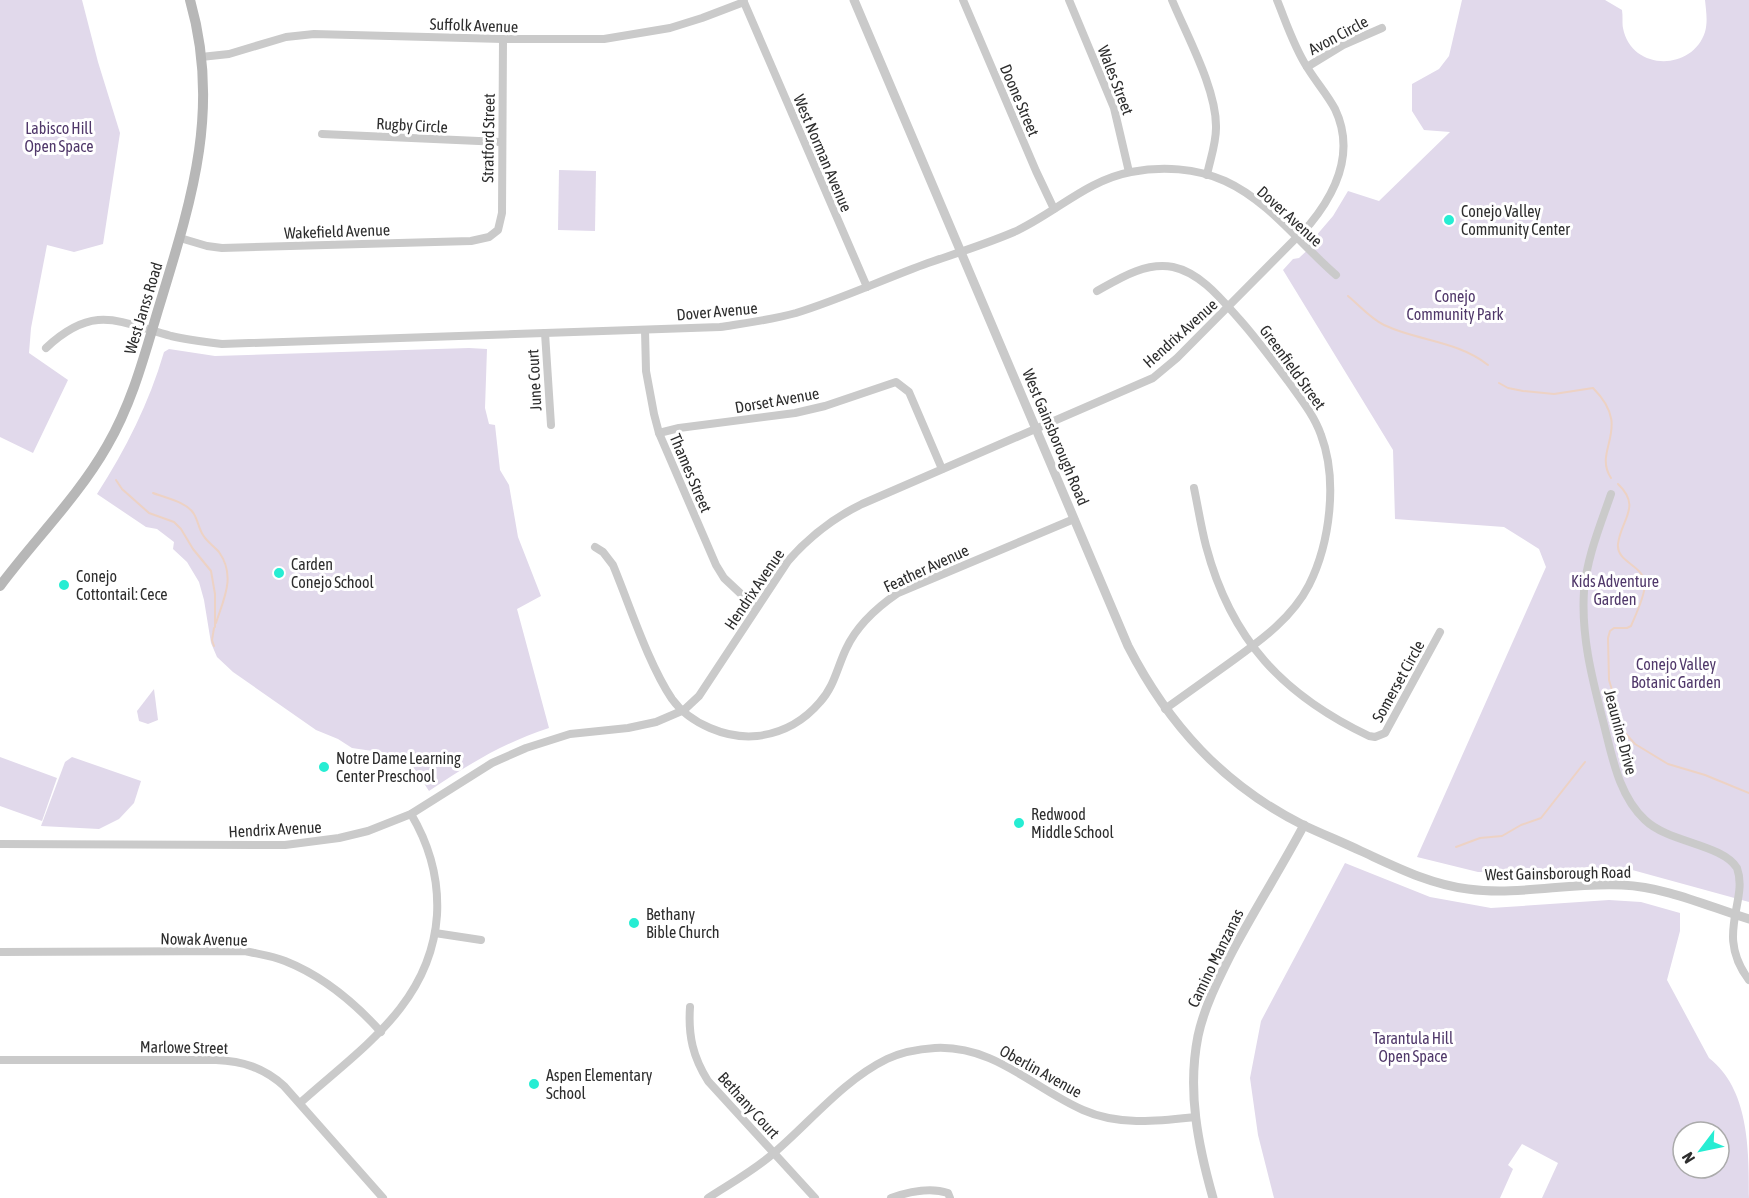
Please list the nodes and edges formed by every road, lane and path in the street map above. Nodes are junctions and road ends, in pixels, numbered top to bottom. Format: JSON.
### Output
{"nodes":[{"id":1,"x":190,"y":0,"type":"edge"},
{"id":2,"x":854,"y":0,"type":"edge"},
{"id":3,"x":963,"y":0,"type":"edge"},
{"id":4,"x":1069,"y":0,"type":"edge"},
{"id":5,"x":1172,"y":0,"type":"edge"},
{"id":6,"x":1276,"y":0,"type":"edge"},
{"id":7,"x":744,"y":1,"type":"edge"},
{"id":8,"x":1382,"y":28,"type":"dead end"},
{"id":9,"x":503,"y":39,"type":"junction"},
{"id":10,"x":201,"y":57,"type":"junction"},
{"id":11,"x":1306,"y":67,"type":"junction"},
{"id":12,"x":322,"y":134,"type":"dead end"},
{"id":13,"x":501,"y":142,"type":"junction"},
{"id":14,"x":1130,"y":172,"type":"junction"},
{"id":15,"x":1207,"y":175,"type":"junction"},
{"id":16,"x":1054,"y":209,"type":"junction"},
{"id":17,"x":494,"y":234,"type":"joint"},
{"id":18,"x":180,"y":238,"type":"junction"},
{"id":19,"x":1296,"y":238,"type":"junction"},
{"id":20,"x":962,"y":252,"type":"junction"},
{"id":21,"x":1336,"y":275,"type":"dead end"},
{"id":22,"x":867,"y":287,"type":"junction"},
{"id":23,"x":1097,"y":291,"type":"dead end"},
{"id":24,"x":1228,"y":307,"type":"junction"},
{"id":25,"x":152,"y":329,"type":"junction"},
{"id":26,"x":645,"y":330,"type":"junction"},
{"id":27,"x":545,"y":333,"type":"junction"},
{"id":28,"x":46,"y":348,"type":"dead end"},
{"id":29,"x":551,"y":425,"type":"dead end"},
{"id":30,"x":1036,"y":429,"type":"junction"},
{"id":31,"x":659,"y":433,"type":"junction"},
{"id":32,"x":942,"y":469,"type":"junction"},
{"id":33,"x":1194,"y":488,"type":"dead end"},
{"id":34,"x":1611,"y":494,"type":"dead end"},
{"id":35,"x":1074,"y":519,"type":"junction"},
{"id":36,"x":595,"y":547,"type":"dead end"},
{"id":37,"x":0,"y":586,"type":"edge"},
{"id":38,"x":756,"y":608,"type":"junction"},
{"id":39,"x":1440,"y":632,"type":"dead end"},
{"id":40,"x":1252,"y":646,"type":"junction"},
{"id":41,"x":1165,"y":709,"type":"junction"},
{"id":42,"x":684,"y":710,"type":"junction"},
{"id":43,"x":411,"y":814,"type":"junction"},
{"id":44,"x":1304,"y":825,"type":"junction"},
{"id":45,"x":0,"y":844,"type":"edge"},
{"id":46,"x":1738,"y":915,"type":"junction"},
{"id":47,"x":1749,"y":919,"type":"edge"},
{"id":48,"x":435,"y":933,"type":"junction"},
{"id":49,"x":481,"y":940,"type":"dead end"},
{"id":50,"x":0,"y":952,"type":"edge"},
{"id":51,"x":1749,"y":980,"type":"edge"},
{"id":52,"x":690,"y":1007,"type":"dead end"},
{"id":53,"x":381,"y":1032,"type":"junction"},
{"id":54,"x":0,"y":1060,"type":"edge"},
{"id":55,"x":300,"y":1103,"type":"junction"},
{"id":56,"x":1195,"y":1118,"type":"junction"},
{"id":57,"x":775,"y":1153,"type":"junction"},
{"id":58,"x":383,"y":1198,"type":"edge"},
{"id":59,"x":708,"y":1198,"type":"edge"},
{"id":60,"x":815,"y":1198,"type":"edge"},
{"id":61,"x":891,"y":1198,"type":"edge"},
{"id":62,"x":950,"y":1198,"type":"edge"},
{"id":63,"x":1213,"y":1198,"type":"edge"}],
"edges":[{"from":1,"to":10,"type":"main road","name":"West Janss Road"},
{"from":2,"to":20,"type":"street","name":"West Gainsborough Road"},
{"from":3,"to":16,"type":"street","name":"Doone Street"},
{"from":4,"to":14,"type":"street","name":"Wales Street"},
{"from":5,"to":15,"type":"street"},
{"from":6,"to":11,"type":"street","name":"Hendrix Avenue"},
{"from":7,"to":9,"type":"street","name":"Suffolk Avenue"},
{"from":7,"to":22,"type":"street","name":"West Norman Avenue"},
{"from":8,"to":11,"type":"street","name":"Avon Circle"},
{"from":9,"to":10,"type":"street","name":"Suffolk Avenue"},
{"from":9,"to":13,"type":"street","name":"Stratford Street"},
{"from":10,"to":18,"type":"main road","name":"West Janss Road"},
{"from":11,"to":19,"type":"street","name":"Hendrix Avenue"},
{"from":12,"to":13,"type":"street","name":"Rugby Circle"},
{"from":13,"to":17,"type":"street","name":"Stratford Street"},
{"from":14,"to":15,"type":"street","name":"Dover Avenue"},
{"from":14,"to":16,"type":"street","name":"Dover Avenue"},
{"from":15,"to":19,"type":"street","name":"Dover Avenue"},
{"from":16,"to":20,"type":"street","name":"Dover Avenue"},
{"from":17,"to":18,"type":"street","name":"Wakefield Avenue"},
{"from":18,"to":25,"type":"main road","name":"West Janss Road"},
{"from":19,"to":21,"type":"street","name":"Dover Avenue"},
{"from":19,"to":24,"type":"street","name":"Hendrix Avenue"},
{"from":20,"to":22,"type":"street","name":"Dover Avenue"},
{"from":20,"to":30,"type":"street","name":"West Gainsborough Road"},
{"from":22,"to":26,"type":"street","name":"Dover Avenue"},
{"from":23,"to":24,"type":"street","name":"Greenfield Street"},
{"from":24,"to":30,"type":"street","name":"Hendrix Avenue"},
{"from":24,"to":40,"type":"street","name":"Greenfield Street"},
{"from":25,"to":27,"type":"street","name":"Dover Avenue"},
{"from":25,"to":28,"type":"street","name":"Dover Avenue"},
{"from":25,"to":37,"type":"main road","name":"West Janss Road"},
{"from":26,"to":27,"type":"street","name":"Dover Avenue"},
{"from":26,"to":31,"type":"street","name":"Thames Street"},
{"from":27,"to":29,"type":"street","name":"June Court"},
{"from":30,"to":32,"type":"street","name":"Hendrix Avenue"},
{"from":30,"to":35,"type":"street","name":"West Gainsborough Road"},
{"from":31,"to":32,"type":"street","name":"Dorset Avenue"},
{"from":31,"to":38,"type":"street","name":"Thames Street"},
{"from":32,"to":38,"type":"street","name":"Hendrix Avenue"},
{"from":33,"to":40,"type":"street","name":"Somerset Circle"},
{"from":34,"to":46,"type":"street","name":"Jeaunine Drive"},
{"from":35,"to":41,"type":"street","name":"West Gainsborough Road"},
{"from":35,"to":42,"type":"street","name":"Feather Avenue"},
{"from":36,"to":42,"type":"street","name":"Feather Avenue"},
{"from":38,"to":42,"type":"street","name":"Hendrix Avenue"},
{"from":39,"to":40,"type":"street","name":"Somerset Circle"},
{"from":40,"to":41,"type":"street","name":"Greenfield Street"},
{"from":41,"to":44,"type":"street","name":"West Gainsborough Road"},
{"from":42,"to":43,"type":"street","name":"Hendrix Avenue"},
{"from":43,"to":45,"type":"street","name":"Hendrix Avenue"},
{"from":43,"to":48,"type":"street"},
{"from":44,"to":46,"type":"street","name":"West Gainsborough Road"},
{"from":44,"to":56,"type":"street","name":"Camino Manzanas"},
{"from":46,"to":47,"type":"street","name":"West Gainsborough Road"},
{"from":46,"to":51,"type":"street","name":"Jeaunine Drive"},
{"from":48,"to":49,"type":"street"},
{"from":48,"to":53,"type":"street"},
{"from":50,"to":53,"type":"street","name":"Nowak Avenue"},
{"from":52,"to":57,"type":"street","name":"Bethany Court"},
{"from":53,"to":55,"type":"street"},
{"from":54,"to":55,"type":"street","name":"Marlowe Street"},
{"from":55,"to":58,"type":"street","name":"Marlowe Street"},
{"from":56,"to":57,"type":"street","name":"Oberlin Avenue"},
{"from":56,"to":63,"type":"street","name":"Camino Manzanas"},
{"from":57,"to":59,"type":"street","name":"Oberlin Avenue"},
{"from":57,"to":60,"type":"street","name":"Bethany Court"},
{"from":61,"to":62,"type":"street"}]}
